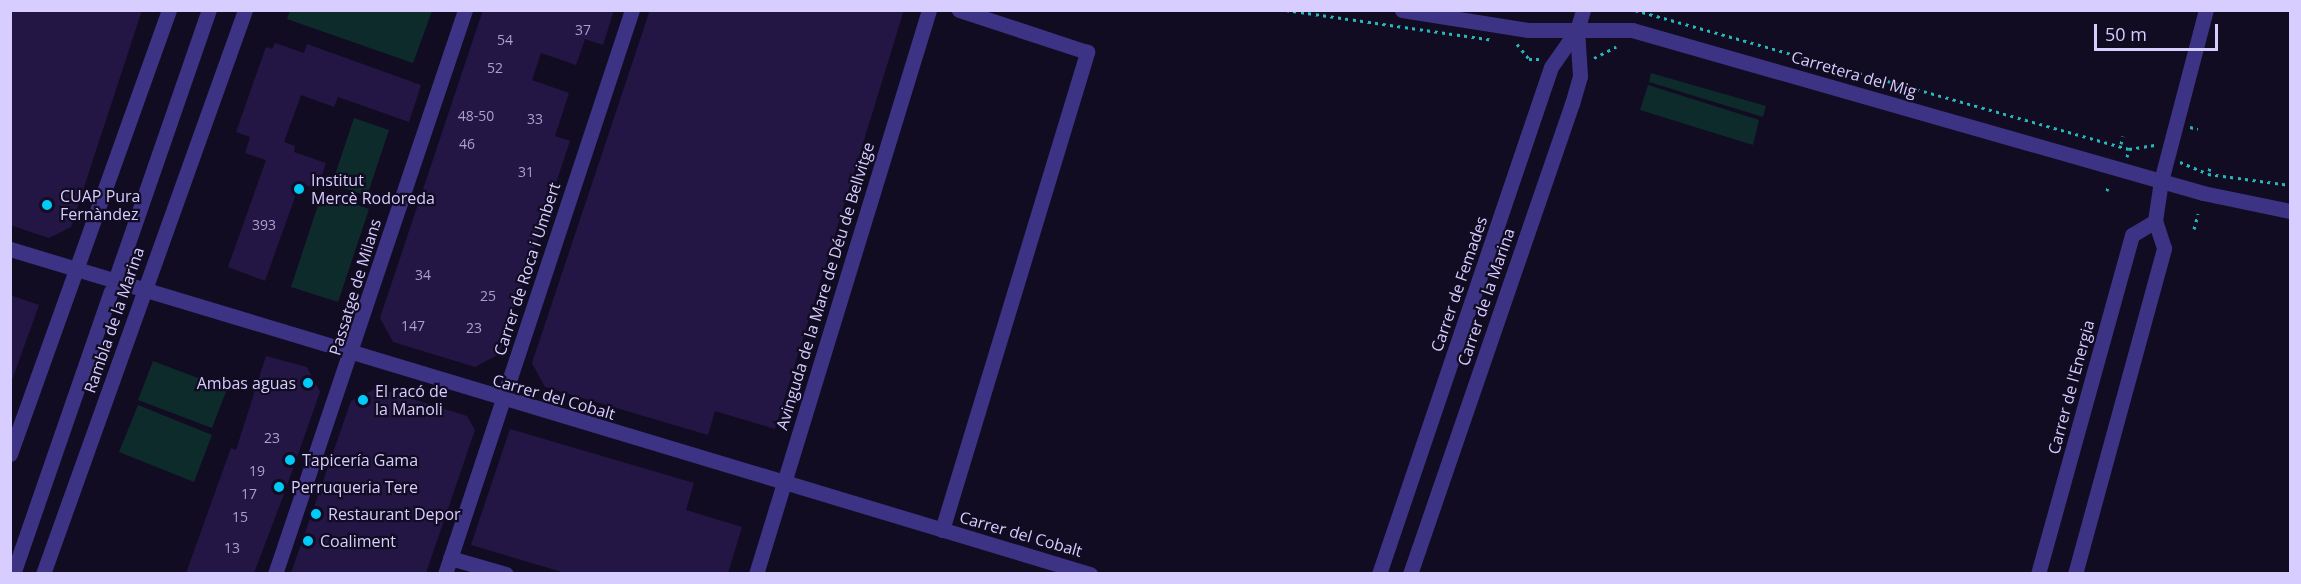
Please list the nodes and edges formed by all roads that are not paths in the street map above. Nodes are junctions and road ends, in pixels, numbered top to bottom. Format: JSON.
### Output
{"nodes":[{"id":1,"x":169,"y":10,"type":"edge"},
{"id":2,"x":209,"y":10,"type":"edge"},
{"id":3,"x":245,"y":10,"type":"edge"},
{"id":4,"x":465,"y":10,"type":"edge"},
{"id":5,"x":632,"y":10,"type":"edge"},
{"id":6,"x":929,"y":10,"type":"edge"},
{"id":7,"x":959,"y":10,"type":"edge"},
{"id":8,"x":1402,"y":10,"type":"edge"},
{"id":9,"x":1583,"y":10,"type":"edge"},
{"id":10,"x":2206,"y":10,"type":"edge"},
{"id":11,"x":1577,"y":30,"type":"junction"},
{"id":12,"x":2161,"y":181,"type":"junction"},
{"id":13,"x":2290,"y":211,"type":"edge"},
{"id":14,"x":2155,"y":221,"type":"junction"},
{"id":15,"x":10,"y":249,"type":"edge"},
{"id":16,"x":77,"y":272,"type":"junction"},
{"id":17,"x":117,"y":275,"type":"dead end"},
{"id":18,"x":111,"y":291,"type":"dead end"},
{"id":19,"x":142,"y":292,"type":"junction"},
{"id":20,"x":353,"y":355,"type":"junction"},
{"id":21,"x":503,"y":401,"type":"junction"},
{"id":22,"x":10,"y":454,"type":"edge"},
{"id":23,"x":783,"y":484,"type":"junction"},
{"id":24,"x":942,"y":530,"type":"junction"},
{"id":25,"x":450,"y":558,"type":"junction"},
{"id":26,"x":14,"y":573,"type":"edge"},
{"id":27,"x":43,"y":573,"type":"edge"},
{"id":28,"x":275,"y":573,"type":"edge"},
{"id":29,"x":445,"y":573,"type":"edge"},
{"id":30,"x":506,"y":573,"type":"edge"},
{"id":31,"x":756,"y":573,"type":"edge"},
{"id":32,"x":1090,"y":573,"type":"edge"},
{"id":33,"x":1379,"y":573,"type":"edge"},
{"id":34,"x":1410,"y":573,"type":"edge"},
{"id":35,"x":2038,"y":573,"type":"edge"},
{"id":36,"x":2075,"y":573,"type":"edge"}],
"edges":[{"from":1,"to":16,"type":"street"},
{"from":2,"to":17,"type":"street","name":"Rambla de la Marina"},
{"from":3,"to":19,"type":"street","name":"Rambla de la Marina"},
{"from":4,"to":20,"type":"street","name":"Passatge de Milans"},
{"from":5,"to":21,"type":"street","name":"Carrer de Roca i Umbert"},
{"from":6,"to":23,"type":"street","name":"Avinguda de la Mare de Déu de Bellvitge"},
{"from":7,"to":24,"type":"street"},
{"from":8,"to":11,"type":"street","name":"Carretera del Mig"},
{"from":9,"to":11,"type":"street","name":"Carrer de Femades"},
{"from":10,"to":12,"type":"street"},
{"from":11,"to":12,"type":"street","name":"Carretera del Mig"},
{"from":11,"to":33,"type":"street","name":"Carrer de Femades"},
{"from":11,"to":34,"type":"street","name":"Carrer de la Marina"},
{"from":12,"to":13,"type":"street","name":"Carretera del Mig"},
{"from":12,"to":14,"type":"street"},
{"from":14,"to":35,"type":"street","name":"Carrer de l'Energia"},
{"from":14,"to":36,"type":"street"},
{"from":15,"to":16,"type":"street","name":"Carrer del Cobalt"},
{"from":16,"to":19,"type":"street","name":"Carrer del Cobalt"},
{"from":16,"to":22,"type":"street"},
{"from":18,"to":26,"type":"street","name":"Rambla de la Marina"},
{"from":19,"to":20,"type":"street","name":"Carrer del Cobalt"},
{"from":19,"to":27,"type":"street","name":"Rambla de la Marina"},
{"from":20,"to":21,"type":"street","name":"Carrer del Cobalt"},
{"from":20,"to":28,"type":"street","name":"Passatge de Milans"},
{"from":21,"to":23,"type":"street","name":"Carrer del Cobalt"},
{"from":21,"to":25,"type":"street","name":"Carrer de Roca i Umbert"},
{"from":23,"to":24,"type":"street","name":"Carrer del Cobalt"},
{"from":23,"to":31,"type":"street","name":"Avinguda de la Mare de Déu de Bellvitge"},
{"from":24,"to":32,"type":"street","name":"Carrer del Cobalt"},
{"from":25,"to":29,"type":"street","name":"Carrer de Roca i Umbert"},
{"from":25,"to":30,"type":"street"}]}
